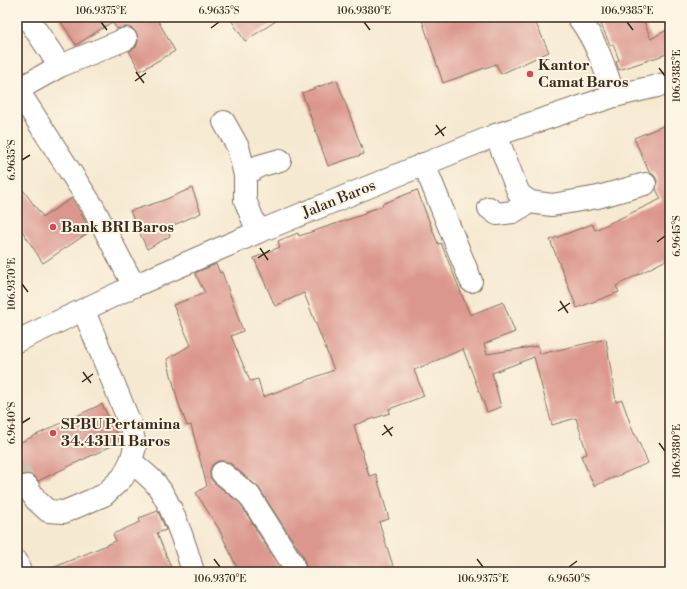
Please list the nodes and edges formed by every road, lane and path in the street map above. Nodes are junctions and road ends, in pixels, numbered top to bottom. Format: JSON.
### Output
{"nodes":[{"id":1,"x":27,"y":17,"type":"edge"},
{"id":2,"x":578,"y":17,"type":"edge"},
{"id":3,"x":126,"y":39,"type":"dead end"},
{"id":4,"x":60,"y":66,"type":"junction"},
{"id":5,"x":670,"y":83,"type":"edge"},
{"id":6,"x":17,"y":90,"type":"edge"},
{"id":7,"x":614,"y":96,"type":"junction"},
{"id":8,"x":224,"y":122,"type":"dead end"},
{"id":9,"x":496,"y":134,"type":"junction"},
{"id":10,"x":280,"y":160,"type":"dead end"},
{"id":11,"x":424,"y":164,"type":"junction"},
{"id":12,"x":245,"y":175,"type":"junction"},
{"id":13,"x":645,"y":184,"type":"dead end"},
{"id":14,"x":530,"y":202,"type":"junction"},
{"id":15,"x":489,"y":208,"type":"dead end"},
{"id":16,"x":258,"y":232,"type":"junction"},
{"id":17,"x":471,"y":281,"type":"dead end"},
{"id":18,"x":134,"y":286,"type":"junction"},
{"id":19,"x":84,"y":311,"type":"junction"},
{"id":20,"x":17,"y":341,"type":"edge"},
{"id":21,"x":131,"y":462,"type":"junction"},
{"id":22,"x":222,"y":473,"type":"dead end"},
{"id":23,"x":27,"y":486,"type":"tunnel mouth"},
{"id":24,"x":17,"y":562,"type":"edge"},
{"id":25,"x":18,"y":572,"type":"edge"},
{"id":26,"x":193,"y":572,"type":"edge"},
{"id":27,"x":295,"y":572,"type":"edge"}],
"edges":[{"from":1,"to":4,"type":"main road"},
{"from":2,"to":7,"type":"main road"},
{"from":3,"to":4,"type":"main road"},
{"from":4,"to":6,"type":"main road"},
{"from":5,"to":7,"type":"main road","name":"Jalan Baros"},
{"from":6,"to":18,"type":"main road"},
{"from":7,"to":9,"type":"main road","name":"Jalan Baros"},
{"from":8,"to":12,"type":"main road"},
{"from":9,"to":11,"type":"main road","name":"Jalan Baros"},
{"from":9,"to":14,"type":"main road"},
{"from":10,"to":12,"type":"main road"},
{"from":11,"to":16,"type":"main road","name":"Jalan Baros"},
{"from":11,"to":17,"type":"main road"},
{"from":12,"to":16,"type":"main road"},
{"from":13,"to":14,"type":"main road"},
{"from":14,"to":15,"type":"main road"},
{"from":16,"to":18,"type":"main road","name":"Jalan Baros"},
{"from":18,"to":19,"type":"main road","name":"Jalan Baros"},
{"from":19,"to":20,"type":"main road","name":"Jalan Baros"},
{"from":19,"to":21,"type":"main road"},
{"from":21,"to":23,"type":"main road"},
{"from":21,"to":26,"type":"main road"},
{"from":22,"to":27,"type":"main road"},
{"from":24,"to":25,"type":"main road"}]}
